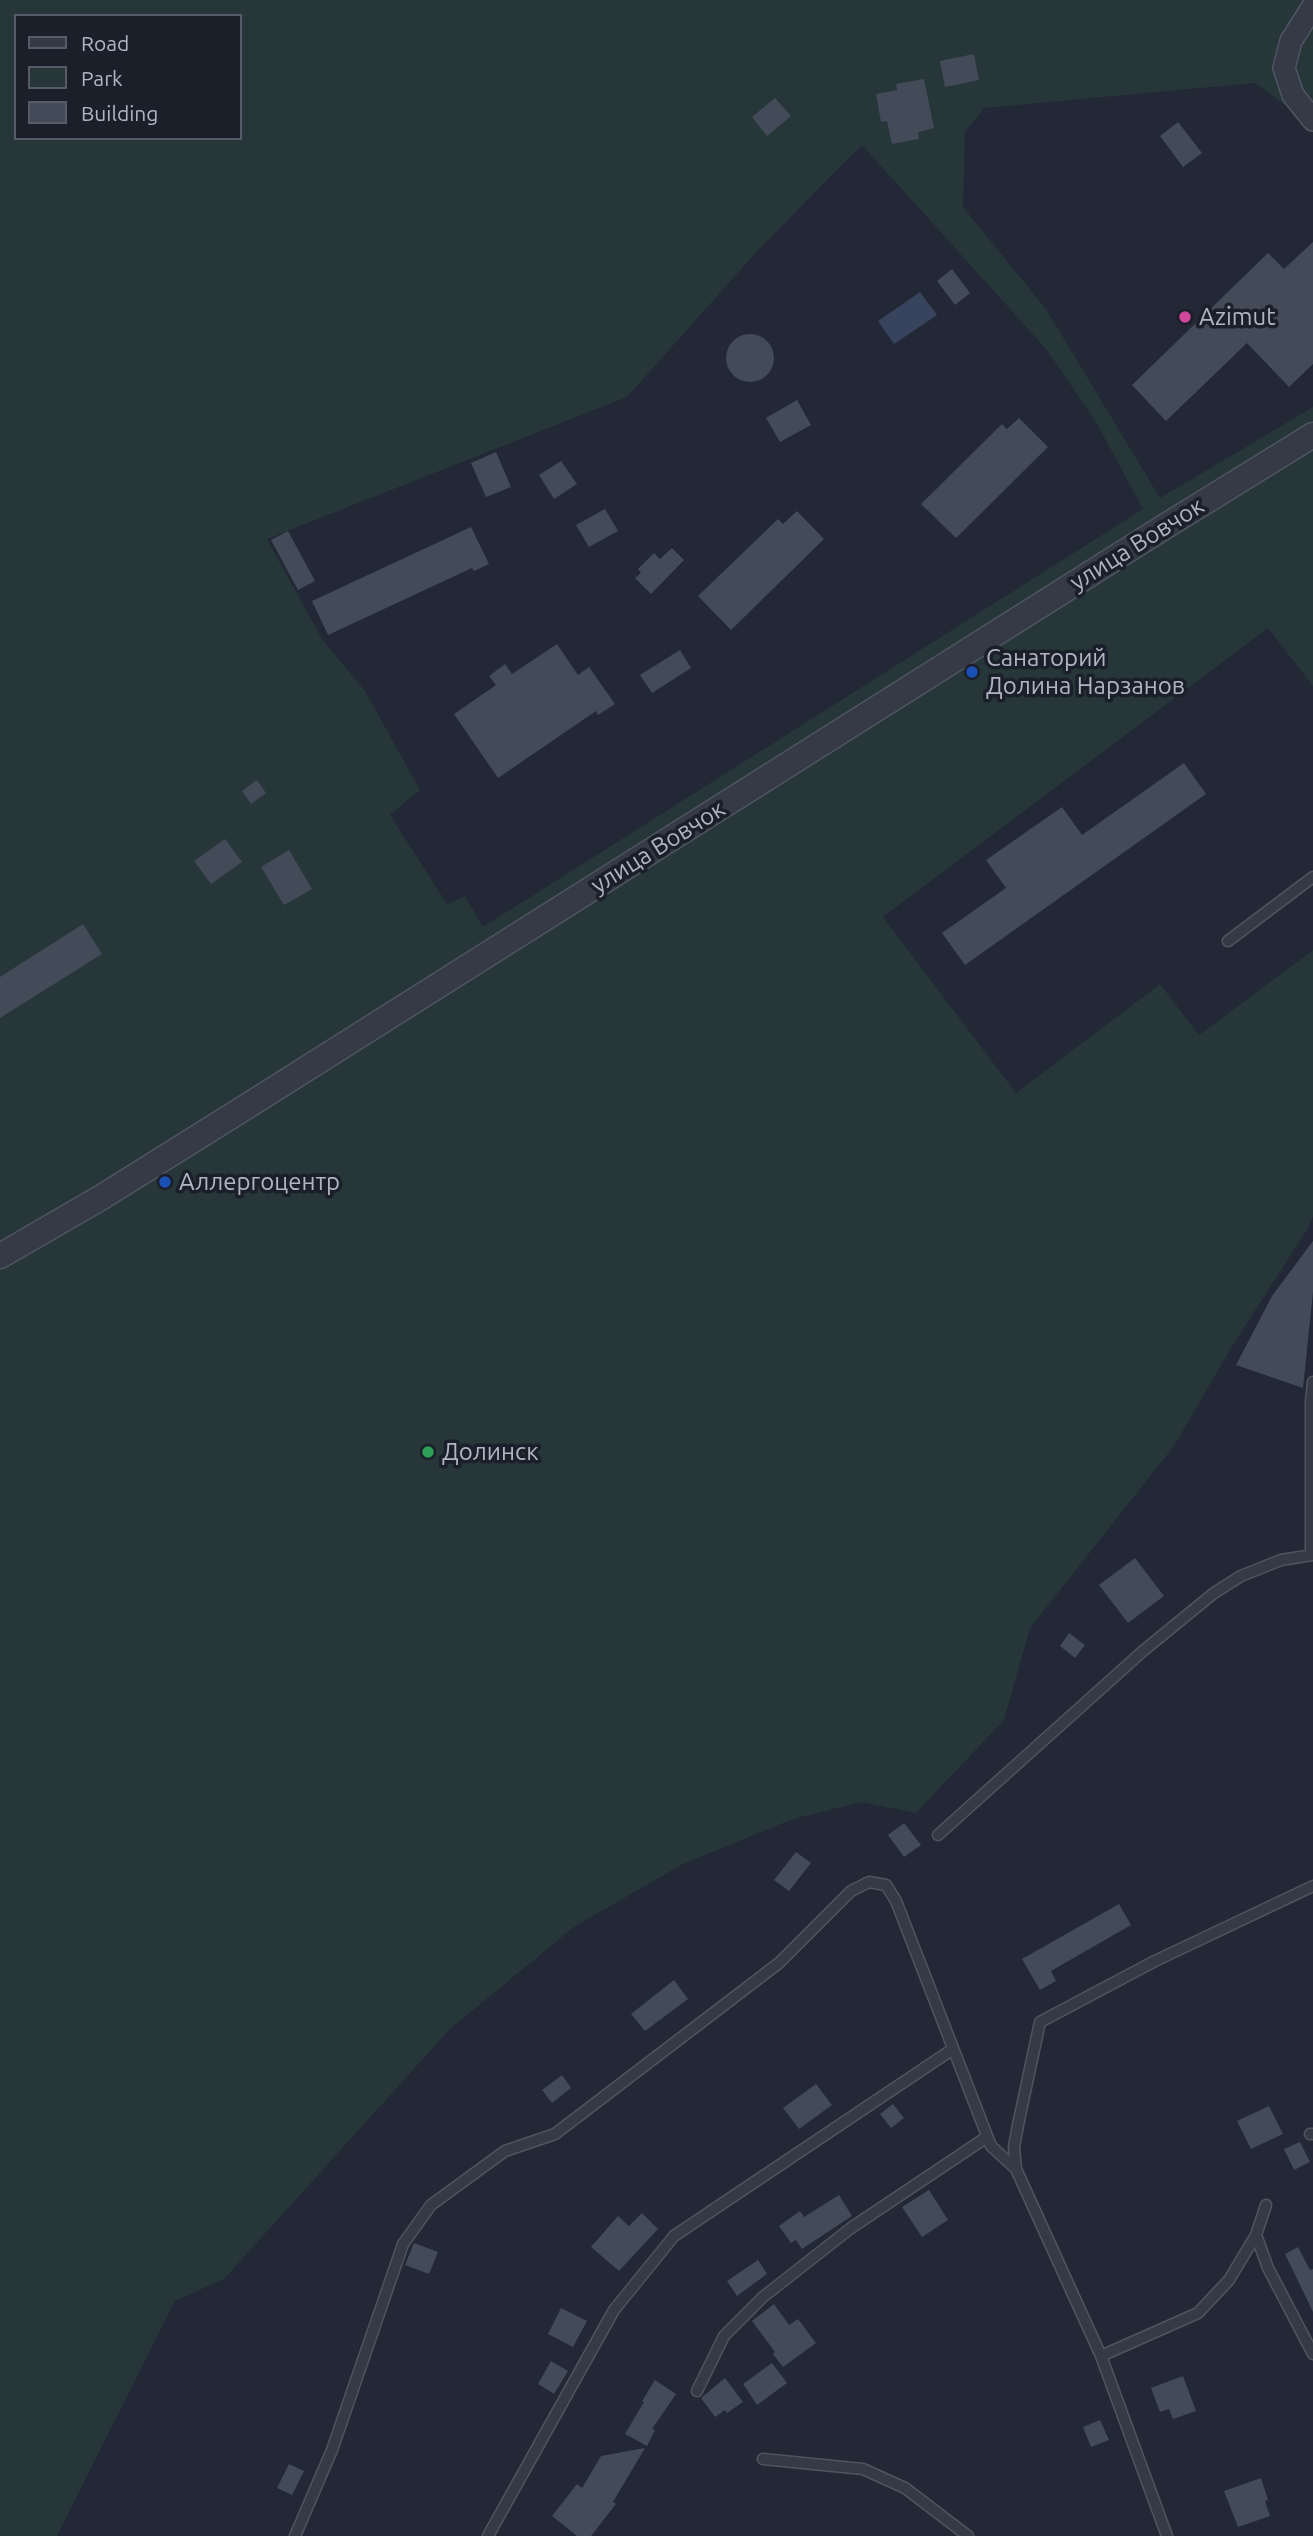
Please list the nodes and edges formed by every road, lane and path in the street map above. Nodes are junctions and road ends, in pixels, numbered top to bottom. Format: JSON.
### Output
{"nodes":[{"id":1,"x":1313,"y":6,"type":"edge"},
{"id":2,"x":1313,"y":120,"type":"edge"},
{"id":3,"x":1313,"y":435,"type":"edge"},
{"id":4,"x":1313,"y":877,"type":"edge"},
{"id":5,"x":1228,"y":941,"type":"dead end"},
{"id":6,"x":0,"y":1256,"type":"edge"},
{"id":7,"x":1313,"y":1382,"type":"edge"},
{"id":8,"x":1312,"y":1554,"type":"edge"},
{"id":9,"x":938,"y":1835,"type":"dead end"},
{"id":10,"x":1313,"y":1886,"type":"edge"},
{"id":11,"x":953,"y":2049,"type":"junction"},
{"id":12,"x":987,"y":2137,"type":"junction"},
{"id":13,"x":1016,"y":2169,"type":"junction"},
{"id":14,"x":1266,"y":2205,"type":"dead end"},
{"id":15,"x":1256,"y":2235,"type":"junction"},
{"id":16,"x":1313,"y":2354,"type":"edge"},
{"id":17,"x":1101,"y":2356,"type":"junction"},
{"id":18,"x":697,"y":2391,"type":"dead end"},
{"id":19,"x":762,"y":2459,"type":"dead end"},
{"id":20,"x":295,"y":2536,"type":"edge"},
{"id":21,"x":488,"y":2536,"type":"edge"},
{"id":22,"x":968,"y":2536,"type":"edge"},
{"id":23,"x":1167,"y":2536,"type":"edge"}],
"edges":[{"from":1,"to":2,"type":"street"},
{"from":3,"to":6,"type":"street","name":"улица Вовчок"},
{"from":4,"to":5,"type":"lane"},
{"from":7,"to":8,"type":"lane"},
{"from":8,"to":9,"type":"lane"},
{"from":10,"to":13,"type":"lane"},
{"from":11,"to":12,"type":"lane"},
{"from":11,"to":20,"type":"lane"},
{"from":11,"to":21,"type":"lane"},
{"from":12,"to":13,"type":"lane"},
{"from":12,"to":18,"type":"lane"},
{"from":13,"to":17,"type":"lane"},
{"from":14,"to":15,"type":"lane"},
{"from":15,"to":16,"type":"lane"},
{"from":15,"to":17,"type":"lane"},
{"from":17,"to":23,"type":"lane"},
{"from":19,"to":22,"type":"lane"}]}
